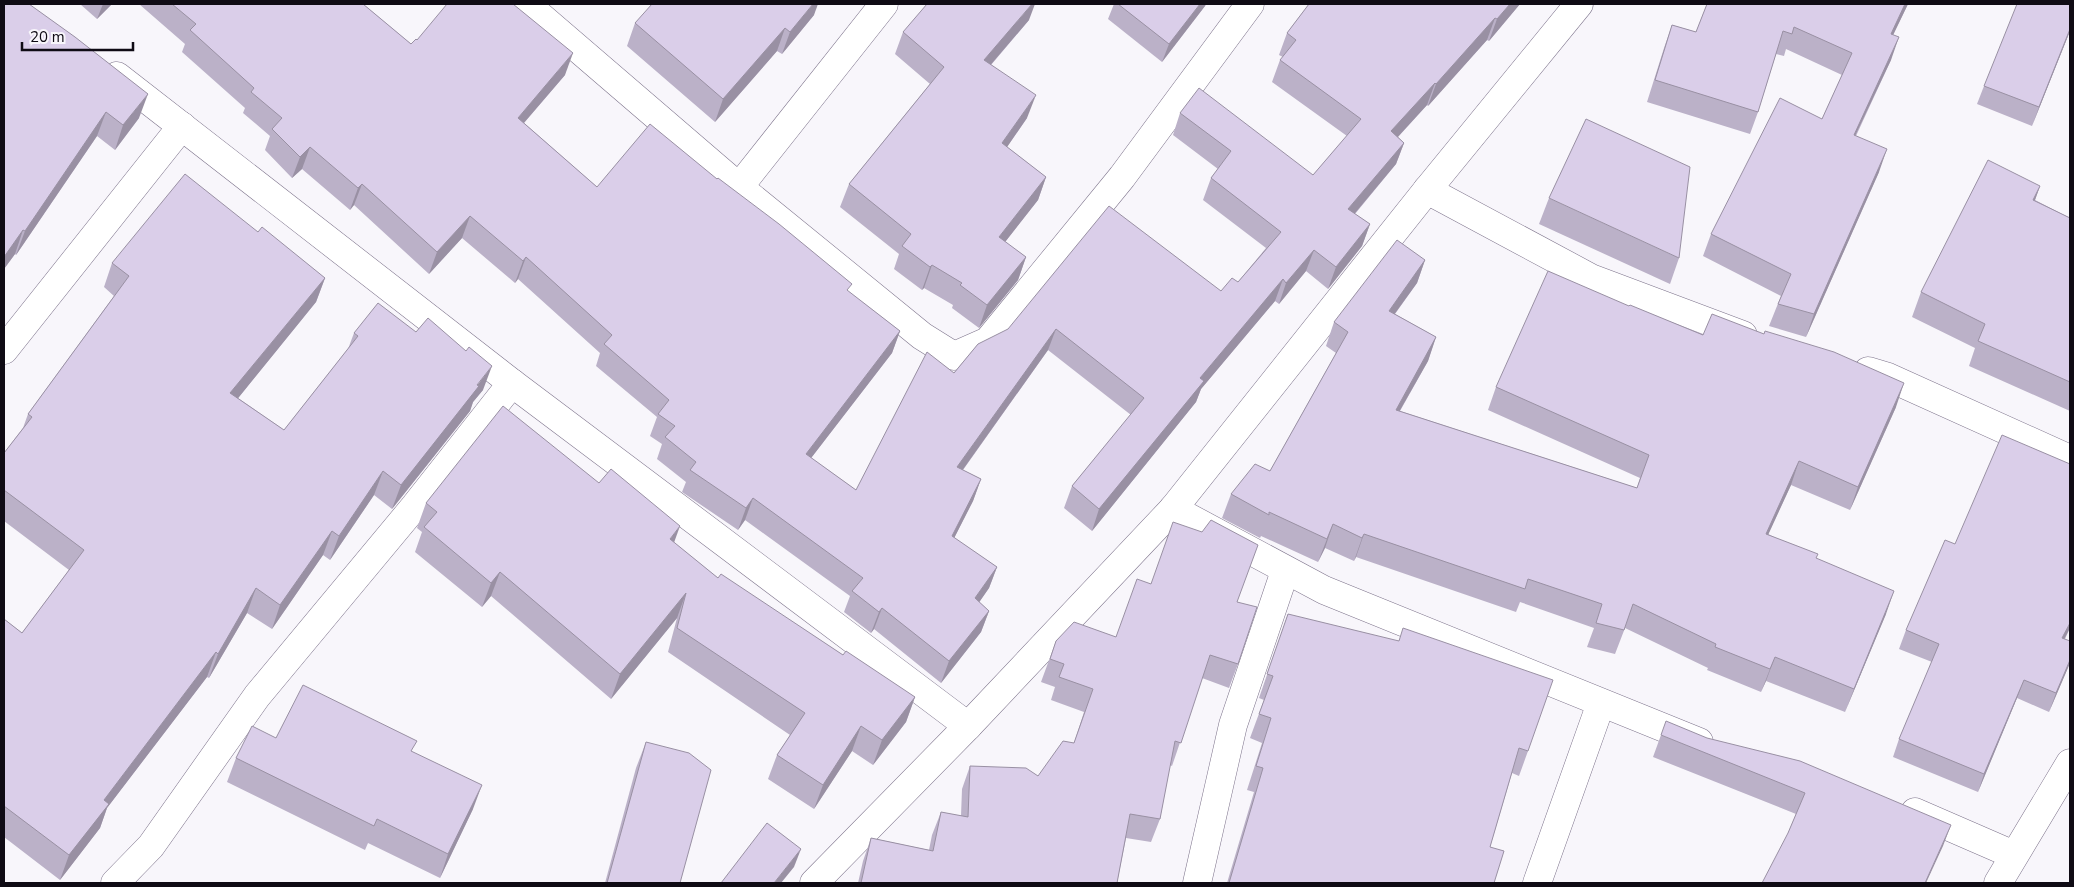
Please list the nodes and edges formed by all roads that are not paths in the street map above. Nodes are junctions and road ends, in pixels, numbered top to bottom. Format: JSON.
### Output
{"nodes":[{"id":1,"x":526,"y":4,"type":"edge"},
{"id":2,"x":884,"y":4,"type":"edge"},
{"id":3,"x":1250,"y":4,"type":"edge"},
{"id":4,"x":1579,"y":4,"type":"edge"},
{"id":5,"x":95,"y":59,"type":"edge"},
{"id":6,"x":182,"y":126,"type":"junction"},
{"id":7,"x":739,"y":187,"type":"junction"},
{"id":8,"x":1427,"y":190,"type":"junction"},
{"id":9,"x":1770,"y":343,"type":"edge"},
{"id":10,"x":4,"y":350,"type":"edge"},
{"id":11,"x":1843,"y":364,"type":"edge"},
{"id":12,"x":512,"y":383,"type":"junction"},
{"id":13,"x":2070,"y":459,"type":"edge"},
{"id":14,"x":1173,"y":509,"type":"junction"},
{"id":15,"x":1285,"y":571,"type":"junction"},
{"id":16,"x":1601,"y":702,"type":"junction"},
{"id":17,"x":968,"y":726,"type":"junction"},
{"id":18,"x":1722,"y":748,"type":"edge"},
{"id":19,"x":2070,"y":763,"type":"edge"},
{"id":20,"x":1890,"y":802,"type":"edge"},
{"id":21,"x":2014,"y":855,"type":"junction"},
{"id":22,"x":115,"y":883,"type":"edge"},
{"id":23,"x":814,"y":883,"type":"edge"},
{"id":24,"x":1197,"y":883,"type":"edge"},
{"id":25,"x":1537,"y":883,"type":"edge"},
{"id":26,"x":1998,"y":883,"type":"edge"}],
"edges":[{"from":1,"to":7,"type":"street"},
{"from":2,"to":7,"type":"street"},
{"from":3,"to":7,"type":"street"},
{"from":4,"to":8,"type":"street"},
{"from":5,"to":6,"type":"street"},
{"from":6,"to":10,"type":"street"},
{"from":6,"to":12,"type":"street"},
{"from":8,"to":9,"type":"street"},
{"from":8,"to":14,"type":"street"},
{"from":11,"to":13,"type":"street"},
{"from":12,"to":17,"type":"street"},
{"from":12,"to":22,"type":"street"},
{"from":14,"to":15,"type":"street"},
{"from":14,"to":17,"type":"street"},
{"from":15,"to":16,"type":"street"},
{"from":15,"to":24,"type":"street"},
{"from":16,"to":18,"type":"street"},
{"from":16,"to":25,"type":"street"},
{"from":17,"to":23,"type":"street"},
{"from":19,"to":21,"type":"street"},
{"from":20,"to":21,"type":"street"},
{"from":21,"to":26,"type":"street"}]}
